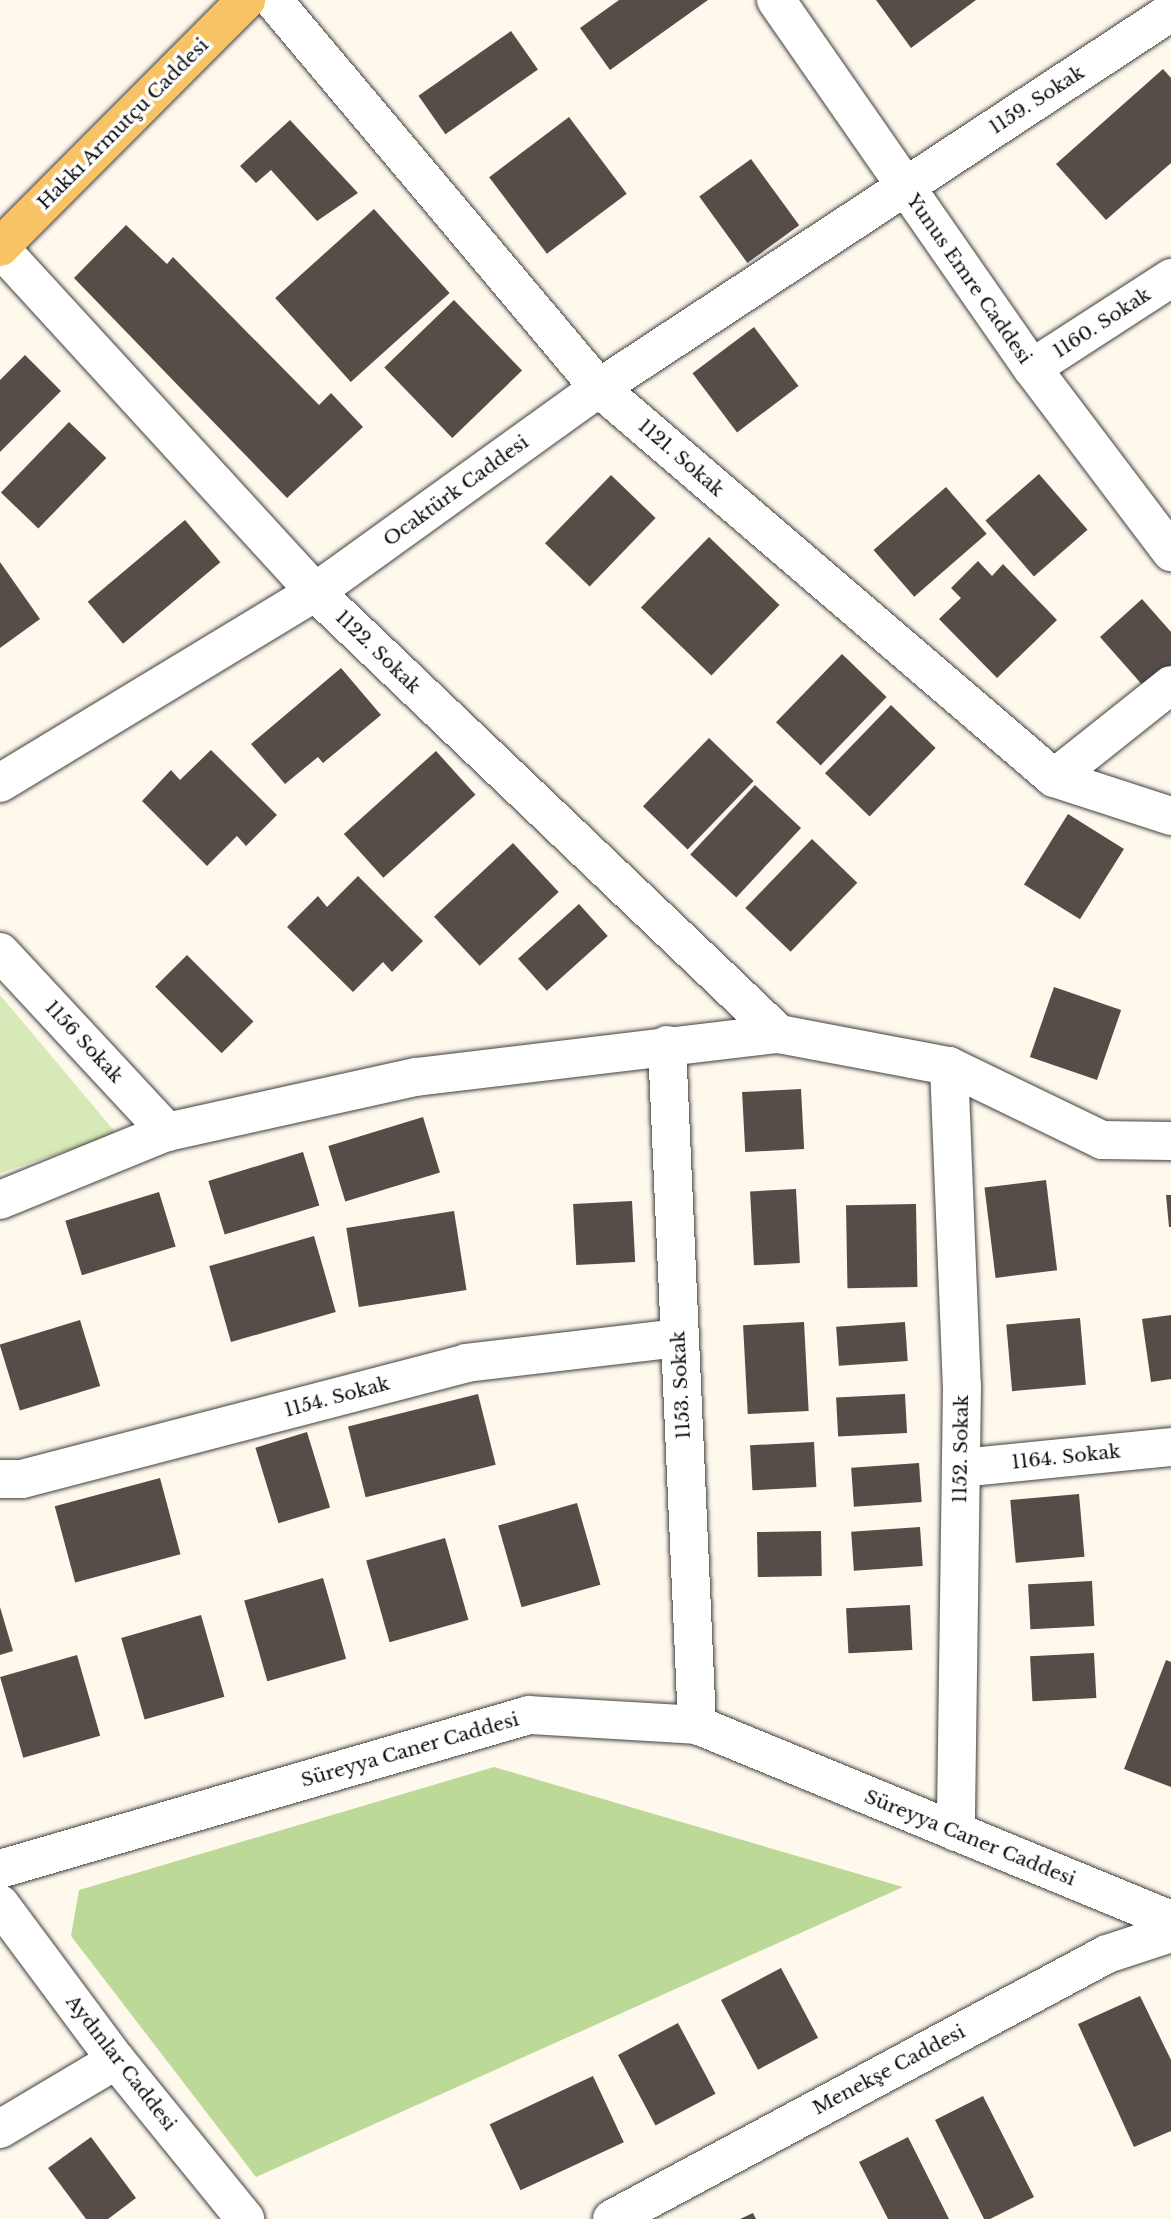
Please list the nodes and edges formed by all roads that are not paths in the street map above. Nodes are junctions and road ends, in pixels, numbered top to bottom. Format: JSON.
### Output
{"nodes":[{"id":1,"x":246,"y":0,"type":"edge"},
{"id":2,"x":273,"y":0,"type":"edge"},
{"id":3,"x":776,"y":0,"type":"edge"},
{"id":4,"x":1171,"y":12,"type":"edge"},
{"id":5,"x":904,"y":187,"type":"junction"},
{"id":6,"x":0,"y":248,"type":"edge"},
{"id":7,"x":1171,"y":278,"type":"edge"},
{"id":8,"x":1032,"y":368,"type":"junction"},
{"id":9,"x":598,"y":388,"type":"junction"},
{"id":10,"x":1171,"y":552,"type":"edge"},
{"id":11,"x":315,"y":592,"type":"junction"},
{"id":12,"x":1171,"y":685,"type":"edge"},
{"id":13,"x":1054,"y":778,"type":"junction"},
{"id":14,"x":0,"y":783,"type":"edge"},
{"id":15,"x":1171,"y":817,"type":"edge"},
{"id":16,"x":0,"y":952,"type":"edge"},
{"id":17,"x":779,"y":1034,"type":"junction"},
{"id":18,"x":667,"y":1045,"type":"junction"},
{"id":19,"x":949,"y":1066,"type":"junction"},
{"id":20,"x":167,"y":1132,"type":"junction"},
{"id":21,"x":1171,"y":1141,"type":"edge"},
{"id":22,"x":0,"y":1200,"type":"edge"},
{"id":23,"x":678,"y":1338,"type":"junction"},
{"id":24,"x":1171,"y":1447,"type":"edge"},
{"id":25,"x":961,"y":1468,"type":"junction"},
{"id":26,"x":0,"y":1479,"type":"edge"},
{"id":27,"x":697,"y":1726,"type":"junction"},
{"id":28,"x":956,"y":1832,"type":"junction"},
{"id":29,"x":0,"y":1869,"type":"edge"},
{"id":30,"x":0,"y":1904,"type":"edge"},
{"id":31,"x":1171,"y":1920,"type":"edge"},
{"id":32,"x":1171,"y":1933,"type":"edge"},
{"id":33,"x":116,"y":2060,"type":"junction"},
{"id":34,"x":0,"y":2129,"type":"edge"},
{"id":35,"x":245,"y":2219,"type":"edge"},
{"id":36,"x":612,"y":2219,"type":"edge"}],
"edges":[{"from":1,"to":6,"type":"main road","name":"Hakkı Armutçu Caddesi"},
{"from":2,"to":9,"type":"street","name":"1121. Sokak"},
{"from":3,"to":5,"type":"street","name":"Yunus Emre Caddesi"},
{"from":4,"to":5,"type":"street","name":"1159. Sokak"},
{"from":5,"to":8,"type":"street","name":"Yunus Emre Caddesi"},
{"from":5,"to":9,"type":"street","name":"Ocaktürk Caddesi"},
{"from":6,"to":11,"type":"street","name":"1122. Sokak"},
{"from":7,"to":8,"type":"street","name":"1160. Sokak"},
{"from":8,"to":10,"type":"street","name":"Yunus Emre Caddesi"},
{"from":9,"to":11,"type":"street","name":"Ocaktürk Caddesi"},
{"from":9,"to":13,"type":"street","name":"1121. Sokak"},
{"from":11,"to":14,"type":"street","name":"Ocaktürk Caddesi"},
{"from":11,"to":17,"type":"street","name":"1122. Sokak"},
{"from":12,"to":13,"type":"street"},
{"from":13,"to":15,"type":"street","name":"1121. Sokak"},
{"from":16,"to":20,"type":"street","name":"1156 Sokak"},
{"from":17,"to":18,"type":"street"},
{"from":17,"to":19,"type":"street"},
{"from":18,"to":20,"type":"street"},
{"from":18,"to":23,"type":"street","name":"1153. Sokak"},
{"from":19,"to":21,"type":"street"},
{"from":19,"to":25,"type":"street","name":"1152. Sokak"},
{"from":20,"to":22,"type":"street"},
{"from":23,"to":26,"type":"street","name":"1154. Sokak"},
{"from":23,"to":27,"type":"street","name":"1153. Sokak"},
{"from":24,"to":25,"type":"street","name":"1164. Sokak"},
{"from":25,"to":28,"type":"street","name":"1152. Sokak"},
{"from":27,"to":28,"type":"street","name":"Süreyya Caner Caddesi"},
{"from":27,"to":29,"type":"street","name":"Süreyya Caner Caddesi"},
{"from":28,"to":31,"type":"street","name":"Süreyya Caner Caddesi"},
{"from":30,"to":33,"type":"street","name":"Aydınlar Caddesi"},
{"from":32,"to":36,"type":"street","name":"Menekşe Caddesi"},
{"from":33,"to":34,"type":"street"},
{"from":33,"to":35,"type":"street","name":"Aydınlar Caddesi"}]}
